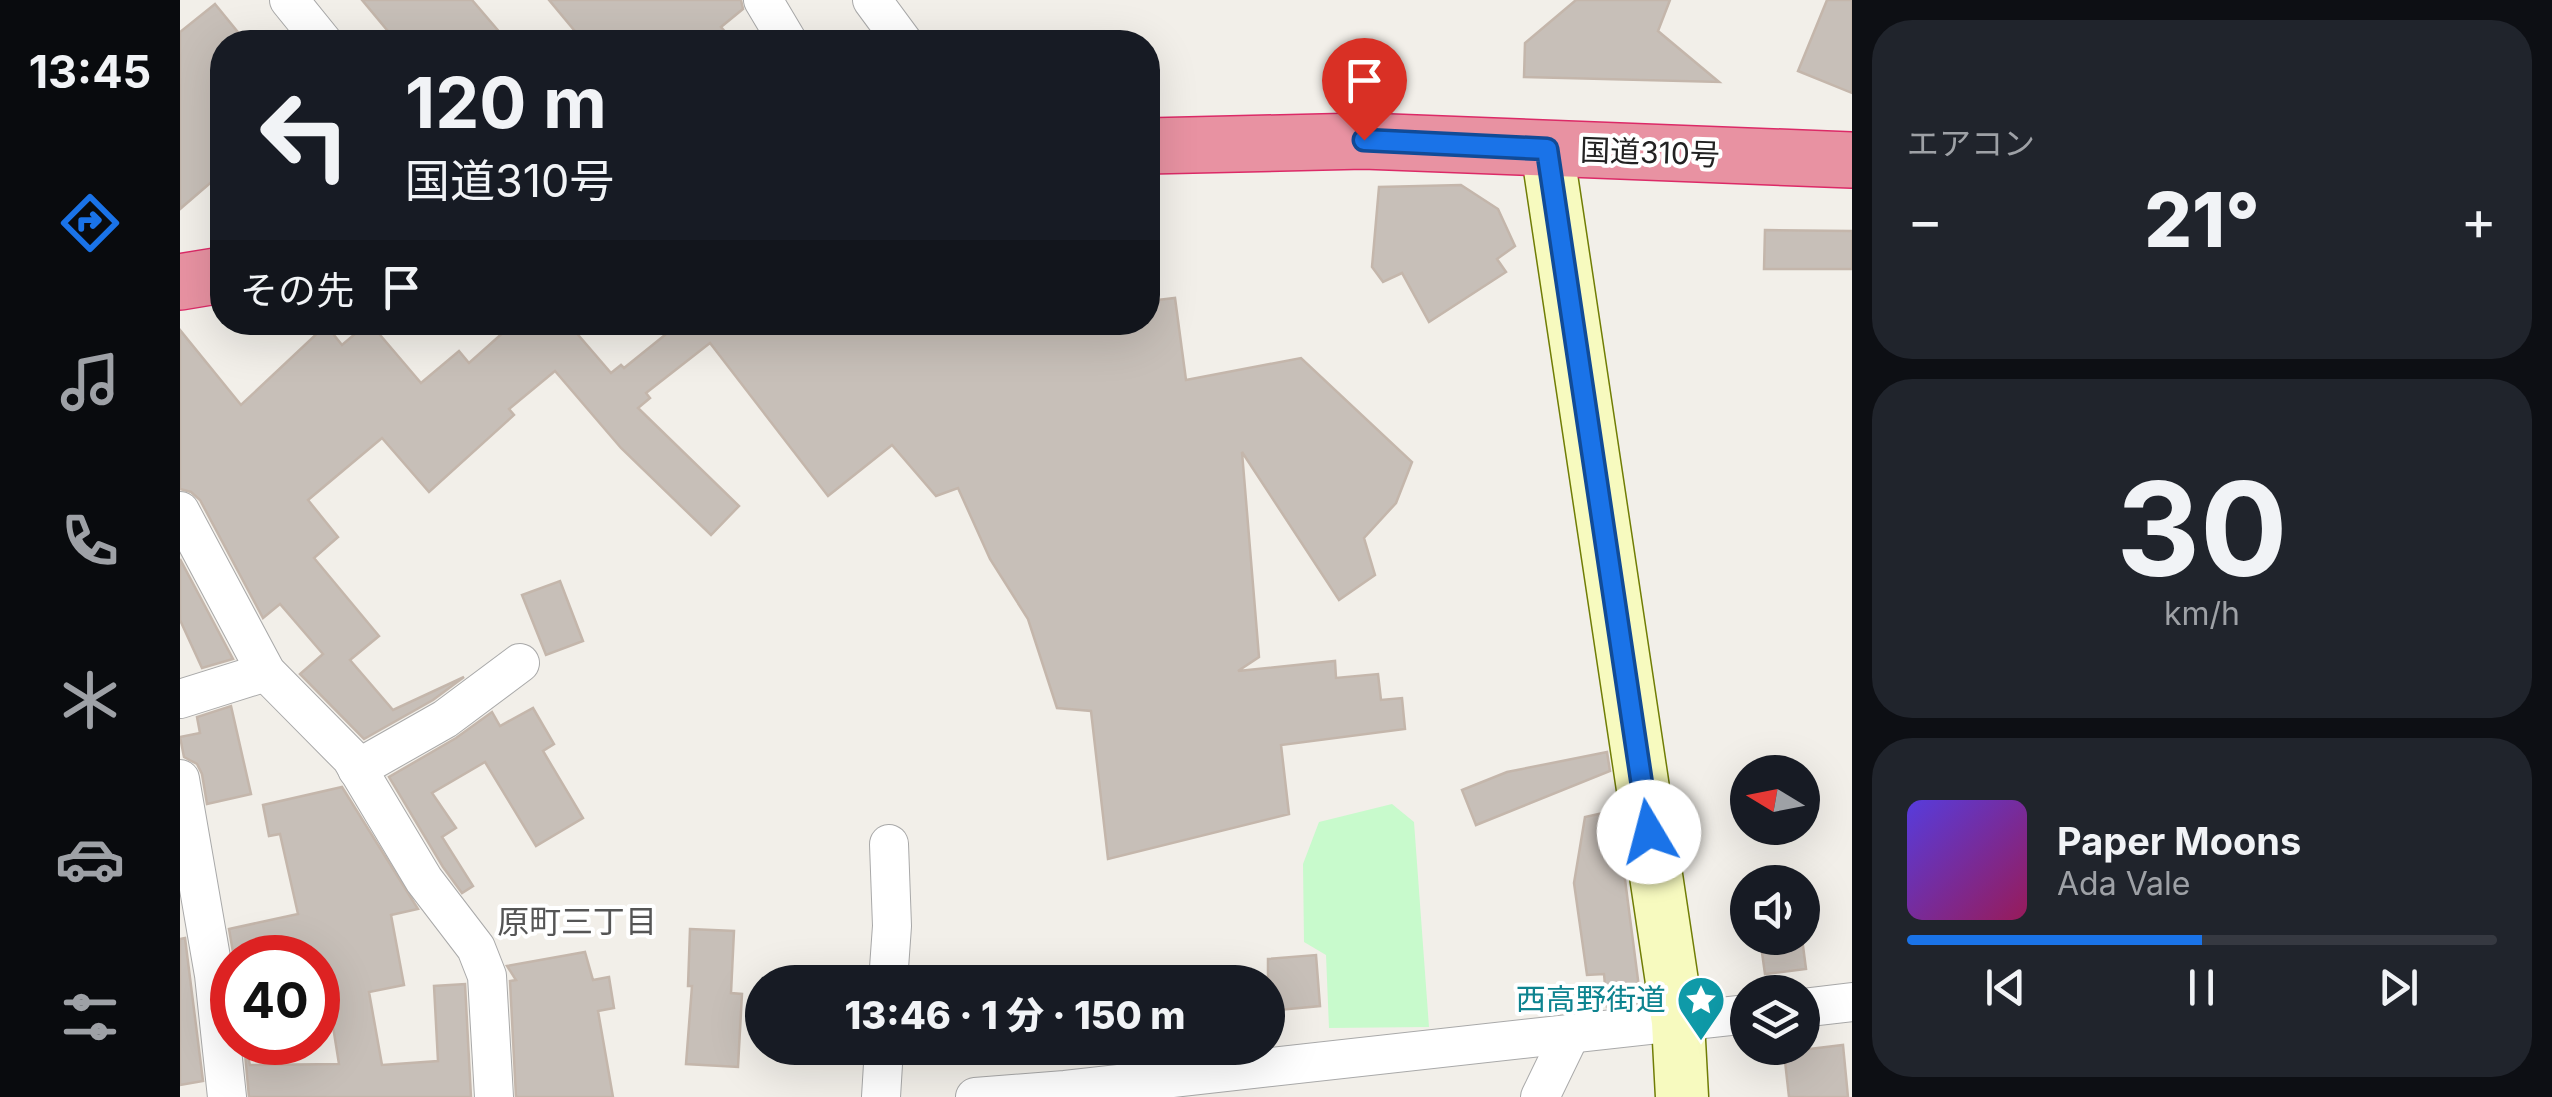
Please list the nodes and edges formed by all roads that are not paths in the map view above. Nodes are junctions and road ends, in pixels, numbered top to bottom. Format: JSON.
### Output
{"nodes":[{"id":1,"x":289,"y":0,"type":"edge"},
{"id":2,"x":763,"y":0,"type":"edge"},
{"id":3,"x":872,"y":0,"type":"edge"},
{"id":4,"x":314,"y":30,"type":"edge"},
{"id":5,"x":781,"y":30,"type":"edge"},
{"id":6,"x":894,"y":30,"type":"edge"},
{"id":7,"x":1160,"y":146,"type":"edge"},
{"id":8,"x":1547,"y":149,"type":"junction"},
{"id":9,"x":1852,"y":160,"type":"edge"},
{"id":10,"x":210,"y":277,"type":"edge"},
{"id":11,"x":180,"y":282,"type":"edge"},
{"id":12,"x":180,"y":511,"type":"edge"},
{"id":13,"x":520,"y":663,"type":"dead end"},
{"id":14,"x":266,"y":672,"type":"junction"},
{"id":15,"x":180,"y":699,"type":"edge"},
{"id":16,"x":357,"y":769,"type":"junction"},
{"id":17,"x":180,"y":779,"type":"edge"},
{"id":18,"x":889,"y":844,"type":"dead end"},
{"id":19,"x":889,"y":965,"type":"edge"},
{"id":20,"x":1852,"y":1002,"type":"edge"},
{"id":21,"x":1820,"y":1006,"type":"edge"},
{"id":22,"x":1730,"y":1016,"type":"edge"},
{"id":23,"x":1678,"y":1022,"type":"junction"},
{"id":24,"x":1570,"y":1035,"type":"junction"},
{"id":25,"x":883,"y":1065,"type":"edge"},
{"id":26,"x":1065,"y":1094,"type":"edge"},
{"id":27,"x":227,"y":1097,"type":"edge"},
{"id":28,"x":494,"y":1097,"type":"edge"},
{"id":29,"x":881,"y":1097,"type":"edge"},
{"id":30,"x":975,"y":1097,"type":"edge"},
{"id":31,"x":1540,"y":1097,"type":"edge"},
{"id":32,"x":1682,"y":1097,"type":"edge"}],
"edges":[{"from":1,"to":4,"type":"street"},
{"from":2,"to":5,"type":"street"},
{"from":3,"to":6,"type":"street"},
{"from":7,"to":8,"type":"highway","name":"国道310号"},
{"from":8,"to":9,"type":"highway","name":"国道310号"},
{"from":8,"to":23,"type":"street"},
{"from":10,"to":11,"type":"highway"},
{"from":12,"to":14,"type":"street"},
{"from":13,"to":16,"type":"street"},
{"from":14,"to":15,"type":"street"},
{"from":14,"to":16,"type":"street"},
{"from":16,"to":28,"type":"street"},
{"from":17,"to":27,"type":"street"},
{"from":18,"to":19,"type":"street"},
{"from":20,"to":21,"type":"street"},
{"from":22,"to":23,"type":"street"},
{"from":23,"to":24,"type":"street"},
{"from":23,"to":32,"type":"street"},
{"from":24,"to":26,"type":"street"},
{"from":24,"to":31,"type":"street"},
{"from":25,"to":29,"type":"street"},
{"from":26,"to":30,"type":"street"}]}
